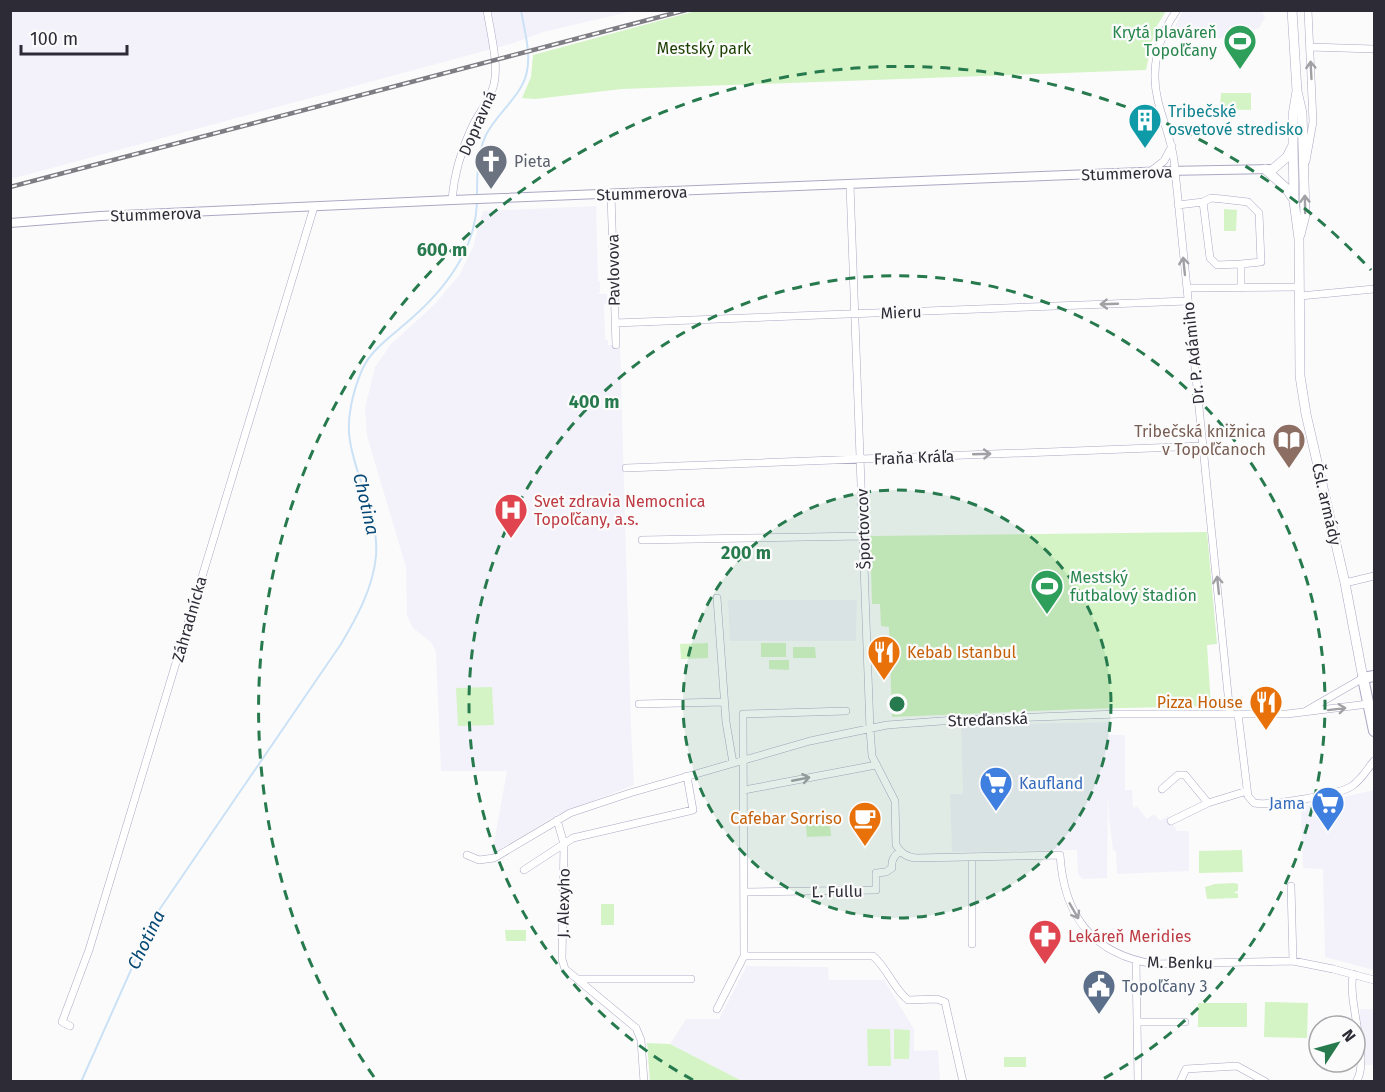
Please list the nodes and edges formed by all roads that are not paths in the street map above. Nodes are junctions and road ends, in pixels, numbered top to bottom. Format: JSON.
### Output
{"nodes":[{"id":1,"x":487,"y":10,"type":"edge"},
{"id":2,"x":1177,"y":10,"type":"edge"},
{"id":3,"x":1292,"y":10,"type":"edge"},
{"id":4,"x":1308,"y":10,"type":"edge"},
{"id":5,"x":1310,"y":47,"type":"junction"},
{"id":6,"x":1374,"y":49,"type":"edge"},
{"id":7,"x":1297,"y":91,"type":"junction"},
{"id":8,"x":1293,"y":145,"type":"junction"},
{"id":9,"x":1172,"y":146,"type":"junction"},
{"id":10,"x":1269,"y":169,"type":"junction"},
{"id":11,"x":1299,"y":169,"type":"junction"},
{"id":12,"x":1175,"y":171,"type":"junction"},
{"id":13,"x":1149,"y":172,"type":"junction"},
{"id":14,"x":850,"y":185,"type":"junction"},
{"id":15,"x":611,"y":195,"type":"junction"},
{"id":16,"x":452,"y":200,"type":"junction"},
{"id":17,"x":1294,"y":201,"type":"junction"},
{"id":18,"x":1203,"y":202,"type":"junction"},
{"id":19,"x":1178,"y":205,"type":"junction"},
{"id":20,"x":314,"y":207,"type":"junction"},
{"id":21,"x":10,"y":223,"type":"edge"},
{"id":22,"x":1299,"y":239,"type":"junction"},
{"id":23,"x":1241,"y":264,"type":"junction"},
{"id":24,"x":1187,"y":288,"type":"junction"},
{"id":25,"x":1241,"y":288,"type":"junction"},
{"id":26,"x":1374,"y":289,"type":"edge"},
{"id":27,"x":1299,"y":291,"type":"junction"},
{"id":28,"x":1188,"y":301,"type":"junction"},
{"id":29,"x":855,"y":314,"type":"junction"},
{"id":30,"x":615,"y":323,"type":"junction"},
{"id":31,"x":616,"y":345,"type":"dead end"},
{"id":32,"x":1203,"y":446,"type":"junction"},
{"id":33,"x":860,"y":459,"type":"junction"},
{"id":34,"x":626,"y":468,"type":"dead end"},
{"id":35,"x":864,"y":536,"type":"junction"},
{"id":36,"x":642,"y":540,"type":"dead end"},
{"id":37,"x":1374,"y":576,"type":"edge"},
{"id":38,"x":1345,"y":583,"type":"junction"},
{"id":39,"x":717,"y":598,"type":"dead end"},
{"id":40,"x":1369,"y":677,"type":"edge"},
{"id":41,"x":724,"y":702,"type":"junction"},
{"id":42,"x":639,"y":704,"type":"dead end"},
{"id":43,"x":1368,"y":704,"type":"junction"},
{"id":44,"x":846,"y":711,"type":"dead end"},
{"id":45,"x":1305,"y":711,"type":"junction"},
{"id":46,"x":1234,"y":714,"type":"junction"},
{"id":47,"x":870,"y":729,"type":"junction"},
{"id":48,"x":1374,"y":731,"type":"edge"},
{"id":49,"x":743,"y":760,"type":"junction"},
{"id":50,"x":1374,"y":761,"type":"edge"},
{"id":51,"x":733,"y":763,"type":"junction"},
{"id":52,"x":876,"y":765,"type":"junction"},
{"id":53,"x":687,"y":776,"type":"junction"},
{"id":54,"x":1162,"y":789,"type":"dead end"},
{"id":55,"x":744,"y":790,"type":"junction"},
{"id":56,"x":1247,"y":791,"type":"junction"},
{"id":57,"x":1208,"y":803,"type":"junction"},
{"id":58,"x":557,"y":820,"type":"junction"},
{"id":59,"x":1171,"y":821,"type":"dead end"},
{"id":60,"x":564,"y":844,"type":"junction"},
{"id":61,"x":900,"y":852,"type":"junction"},
{"id":62,"x":467,"y":855,"type":"dead end"},
{"id":63,"x":972,"y":857,"type":"junction"},
{"id":64,"x":524,"y":870,"type":"dead end"},
{"id":65,"x":1291,"y":886,"type":"dead end"},
{"id":66,"x":744,"y":892,"type":"junction"},
{"id":67,"x":972,"y":944,"type":"dead end"},
{"id":68,"x":744,"y":956,"type":"junction"},
{"id":69,"x":1137,"y":961,"type":"junction"},
{"id":70,"x":1293,"y":962,"type":"junction"},
{"id":71,"x":1353,"y":974,"type":"junction"},
{"id":72,"x":579,"y":979,"type":"junction"},
{"id":73,"x":691,"y":979,"type":"dead end"},
{"id":74,"x":1374,"y":980,"type":"edge"},
{"id":75,"x":717,"y":1009,"type":"dead end"},
{"id":76,"x":1138,"y":1022,"type":"junction"},
{"id":77,"x":1185,"y":1022,"type":"dead end"},
{"id":78,"x":70,"y":1026,"type":"dead end"},
{"id":79,"x":644,"y":1082,"type":"edge"},
{"id":80,"x":963,"y":1082,"type":"edge"},
{"id":81,"x":1138,"y":1082,"type":"edge"},
{"id":82,"x":1180,"y":1082,"type":"edge"},
{"id":83,"x":1266,"y":1082,"type":"edge"},
{"id":84,"x":1356,"y":1082,"type":"edge"}],
"edges":[{"from":1,"to":16,"type":"street","name":"Dopravná"},
{"from":2,"to":9,"type":"street","name":"Dr. P. Adámiho"},
{"from":3,"to":7,"type":"main road"},
{"from":4,"to":5,"type":"street"},
{"from":5,"to":6,"type":"street"},
{"from":11,"to":5,"type":"street","one_way":true},
{"from":7,"to":8,"type":"main road"},
{"from":7,"to":11,"type":"main road"},
{"from":8,"to":10,"type":"main road"},
{"from":8,"to":11,"type":"main road"},
{"from":9,"to":12,"type":"street","name":"Dr. P. Adámiho"},
{"from":9,"to":13,"type":"street"},
{"from":10,"to":11,"type":"main road"},
{"from":10,"to":12,"type":"street","name":"Stummerova"},
{"from":10,"to":17,"type":"main road"},
{"from":11,"to":17,"type":"main road","name":"Čsl. armády"},
{"from":22,"to":11,"type":"main road","name":"Čsl. armády","one_way":true},
{"from":12,"to":13,"type":"street","name":"Stummerova"},
{"from":12,"to":19,"type":"street","name":"Dr. P. Adámiho"},
{"from":13,"to":14,"type":"street","name":"Stummerova"},
{"from":14,"to":15,"type":"street","name":"Stummerova"},
{"from":14,"to":29,"type":"street","name":"Športovcov"},
{"from":15,"to":16,"type":"street","name":"Stummerova"},
{"from":15,"to":30,"type":"street","name":"Pavlovova"},
{"from":16,"to":20,"type":"street","name":"Stummerova"},
{"from":17,"to":22,"type":"main road","name":"Čsl. armády"},
{"from":18,"to":19,"type":"street"},
{"from":18,"to":23,"type":"street"},
{"from":18,"to":23,"type":"street"},
{"from":24,"to":19,"type":"street","name":"Dr. P. Adámiho","one_way":true},
{"from":20,"to":21,"type":"street","name":"Stummerova"},
{"from":20,"to":78,"type":"street","name":"Záhradnícka"},
{"from":22,"to":27,"type":"main road","name":"Čsl. armády"},
{"from":23,"to":25,"type":"street"},
{"from":24,"to":25,"type":"street"},
{"from":24,"to":28,"type":"street","name":"Dr. P. Adámiho"},
{"from":25,"to":27,"type":"street"},
{"from":26,"to":27,"type":"street"},
{"from":27,"to":38,"type":"main road","name":"Čsl. armády"},
{"from":28,"to":29,"type":"street","name":"Mieru","one_way":true},
{"from":28,"to":32,"type":"street","name":"Dr. P. Adámiho"},
{"from":29,"to":30,"type":"street","name":"Mieru"},
{"from":29,"to":33,"type":"street","name":"Športovcov"},
{"from":30,"to":31,"type":"street","name":"Pavlovova"},
{"from":33,"to":32,"type":"street","name":"Fraňa Kráľa","one_way":true},
{"from":46,"to":32,"type":"street","name":"Dr. P. Adámiho","one_way":true},
{"from":33,"to":34,"type":"street","name":"Fraňa Kráľa"},
{"from":33,"to":35,"type":"street","name":"Športovcov"},
{"from":35,"to":36,"type":"street"},
{"from":35,"to":47,"type":"street","name":"Športovcov"},
{"from":37,"to":38,"type":"street"},
{"from":38,"to":40,"type":"main road","name":"Čsl. armády"},
{"from":39,"to":41,"type":"street"},
{"from":40,"to":43,"type":"main road","name":"Čsl. armády"},
{"from":40,"to":45,"type":"street","name":"Streďanská"},
{"from":41,"to":42,"type":"street"},
{"from":41,"to":51,"type":"street"},
{"from":45,"to":43,"type":"street","name":"Streďanská","one_way":true},
{"from":43,"to":48,"type":"main road","name":"Čsl. armády"},
{"from":44,"to":49,"type":"street"},
{"from":45,"to":46,"type":"street","name":"Streďanská"},
{"from":46,"to":47,"type":"street","name":"Streďanská"},
{"from":46,"to":56,"type":"street"},
{"from":47,"to":49,"type":"street","name":"Streďanská"},
{"from":47,"to":52,"type":"street","name":"Športovcov"},
{"from":49,"to":51,"type":"street","name":"Streďanská"},
{"from":49,"to":55,"type":"street"},
{"from":50,"to":56,"type":"street"},
{"from":51,"to":53,"type":"street","name":"Streďanská"},
{"from":55,"to":52,"type":"street","one_way":true},
{"from":52,"to":61,"type":"street","name":"Športovcov"},
{"from":53,"to":58,"type":"street","name":"Streďanská"},
{"from":53,"to":60,"type":"street"},
{"from":54,"to":57,"type":"street"},
{"from":55,"to":66,"type":"street"},
{"from":56,"to":57,"type":"street"},
{"from":57,"to":59,"type":"street"},
{"from":58,"to":60,"type":"street","name":"J. Alexyho"},
{"from":58,"to":62,"type":"street","name":"Streďanská"},
{"from":60,"to":64,"type":"street"},
{"from":60,"to":72,"type":"street","name":"J. Alexyho"},
{"from":61,"to":63,"type":"street"},
{"from":61,"to":66,"type":"street","name":"Ľ. Fullu"},
{"from":63,"to":67,"type":"street"},
{"from":63,"to":69,"type":"street","name":"M. Benku","one_way":true},
{"from":65,"to":70,"type":"street"},
{"from":66,"to":68,"type":"street"},
{"from":68,"to":75,"type":"street"},
{"from":68,"to":80,"type":"street"},
{"from":69,"to":70,"type":"street","name":"M. Benku"},
{"from":69,"to":76,"type":"street"},
{"from":70,"to":71,"type":"street","name":"M. Benku"},
{"from":71,"to":74,"type":"street","name":"M. Benku"},
{"from":71,"to":84,"type":"street"},
{"from":72,"to":73,"type":"street"},
{"from":72,"to":79,"type":"street","name":"J. Alexyho"},
{"from":76,"to":77,"type":"street"},
{"from":76,"to":81,"type":"street"},
{"from":82,"to":83,"type":"street"}]}
